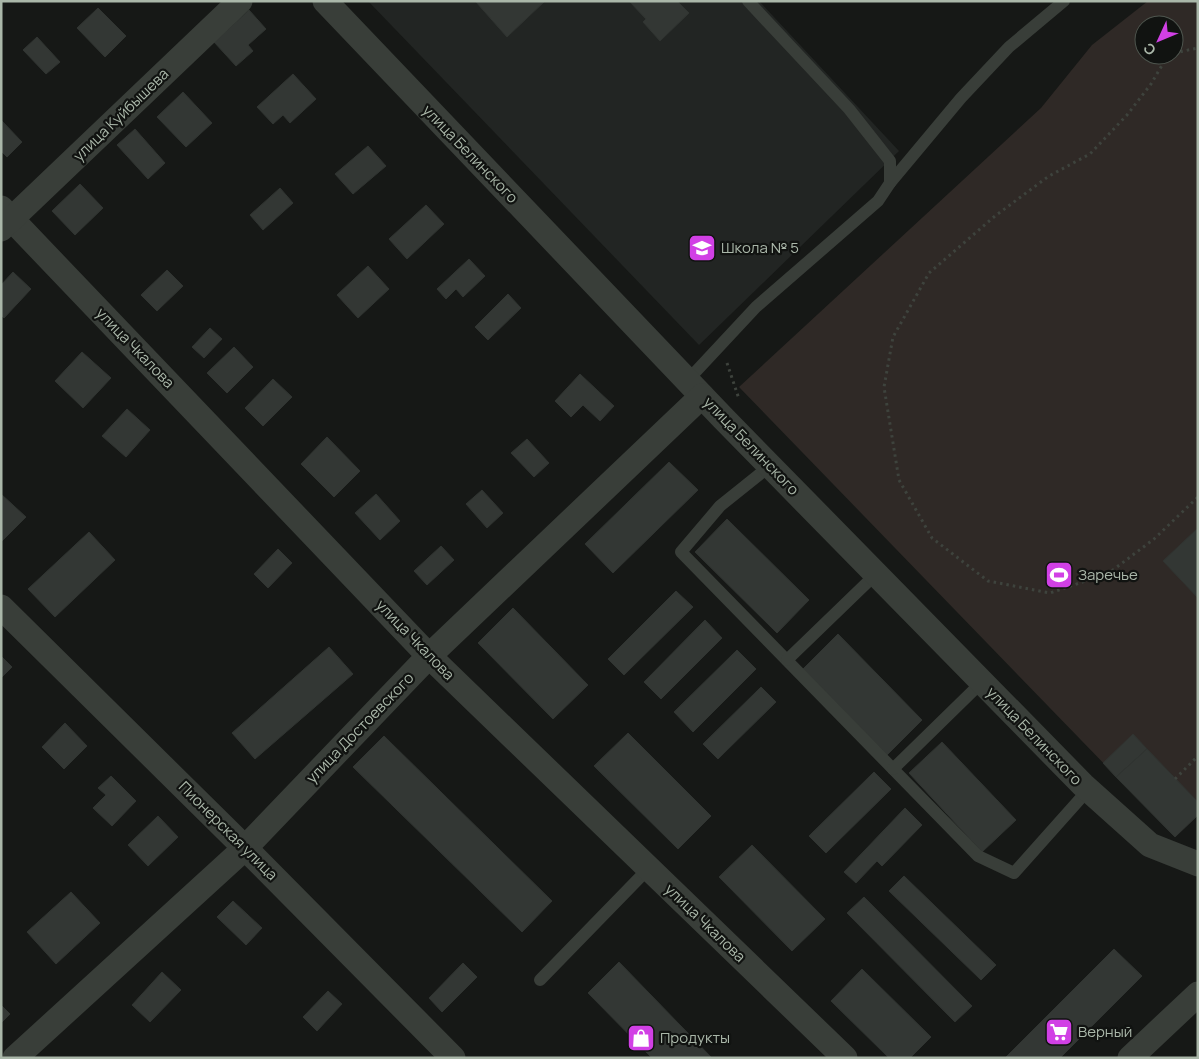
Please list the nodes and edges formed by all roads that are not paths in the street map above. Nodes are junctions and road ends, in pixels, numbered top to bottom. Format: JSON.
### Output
{"nodes":[{"id":1,"x":240,"y":1,"type":"edge"},
{"id":2,"x":325,"y":1,"type":"edge"},
{"id":3,"x":748,"y":1,"type":"edge"},
{"id":4,"x":1064,"y":1,"type":"edge"},
{"id":5,"x":890,"y":183,"type":"junction"},
{"id":6,"x":5,"y":218,"type":"edge"},
{"id":7,"x":695,"y":389,"type":"junction"},
{"id":8,"x":770,"y":466,"type":"junction"},
{"id":9,"x":876,"y":574,"type":"junction"},
{"id":10,"x":1,"y":607,"type":"edge"},
{"id":11,"x":429,"y":656,"type":"junction"},
{"id":12,"x":787,"y":660,"type":"junction"},
{"id":13,"x":982,"y":682,"type":"junction"},
{"id":14,"x":893,"y":769,"type":"junction"},
{"id":15,"x":1088,"y":790,"type":"junction"},
{"id":16,"x":245,"y":848,"type":"junction"},
{"id":17,"x":1198,"y":864,"type":"edge"},
{"id":18,"x":649,"y":868,"type":"junction"},
{"id":19,"x":540,"y":980,"type":"dead end"},
{"id":20,"x":1198,"y":994,"type":"edge"},
{"id":21,"x":15,"y":1058,"type":"edge"},
{"id":22,"x":453,"y":1058,"type":"edge"},
{"id":23,"x":845,"y":1058,"type":"edge"},
{"id":24,"x":1130,"y":1058,"type":"edge"}],
"edges":[{"from":1,"to":6,"type":"street","name":"улица Куйбышева"},
{"from":2,"to":7,"type":"street","name":"улица Белинского"},
{"from":3,"to":5,"type":"lane"},
{"from":4,"to":5,"type":"lane"},
{"from":5,"to":7,"type":"lane"},
{"from":6,"to":11,"type":"street","name":"улица Чкалова"},
{"from":7,"to":8,"type":"street","name":"улица Белинского"},
{"from":7,"to":11,"type":"street","name":"улица Достоевского"},
{"from":8,"to":9,"type":"street","name":"улица Белинского"},
{"from":8,"to":12,"type":"lane"},
{"from":9,"to":12,"type":"lane"},
{"from":9,"to":13,"type":"street","name":"улица Белинского"},
{"from":10,"to":16,"type":"street","name":"Пионерская улица"},
{"from":11,"to":16,"type":"street","name":"улица Достоевского"},
{"from":11,"to":18,"type":"street","name":"улица Чкалова"},
{"from":12,"to":14,"type":"lane"},
{"from":13,"to":14,"type":"lane"},
{"from":13,"to":15,"type":"street","name":"улица Белинского"},
{"from":14,"to":15,"type":"lane"},
{"from":15,"to":17,"type":"street","name":"улица Белинского"},
{"from":16,"to":21,"type":"street","name":"улица Достоевского"},
{"from":16,"to":22,"type":"street","name":"Пионерская улица"},
{"from":18,"to":19,"type":"lane"},
{"from":18,"to":23,"type":"street","name":"улица Чкалова"},
{"from":20,"to":24,"type":"street"}]}
